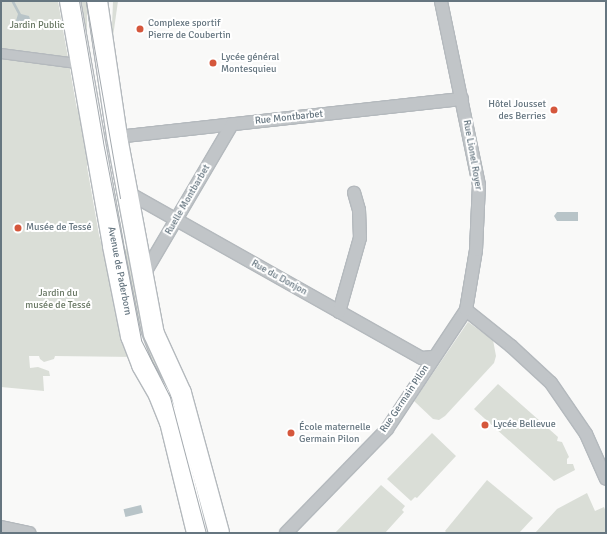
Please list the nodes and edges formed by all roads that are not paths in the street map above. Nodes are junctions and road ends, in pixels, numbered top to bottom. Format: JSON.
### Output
{"nodes":[{"id":1,"x":70,"y":1,"type":"edge"},
{"id":2,"x":97,"y":1,"type":"edge"},
{"id":3,"x":441,"y":1,"type":"edge"},
{"id":4,"x":1,"y":53,"type":"edge"},
{"id":5,"x":83,"y":64,"type":"junction"},
{"id":6,"x":462,"y":99,"type":"junction"},
{"id":7,"x":232,"y":124,"type":"junction"},
{"id":8,"x":117,"y":137,"type":"junction"},
{"id":9,"x":127,"y":192,"type":"junction"},
{"id":10,"x":354,"y":192,"type":"dead end"},
{"id":11,"x":176,"y":220,"type":"junction"},
{"id":12,"x":143,"y":277,"type":"junction"},
{"id":13,"x":466,"y":310,"type":"junction"},
{"id":14,"x":339,"y":312,"type":"junction"},
{"id":15,"x":433,"y":357,"type":"junction"},
{"id":16,"x":606,"y":479,"type":"edge"},
{"id":17,"x":1,"y":528,"type":"edge"},
{"id":18,"x":29,"y":533,"type":"edge"},
{"id":19,"x":197,"y":533,"type":"edge"},
{"id":20,"x":218,"y":533,"type":"edge"},
{"id":21,"x":286,"y":533,"type":"edge"}],
"edges":[{"from":1,"to":5,"type":"main road","name":"Avenue de Paderborn"},
{"from":2,"to":8,"type":"main road"},
{"from":3,"to":6,"type":"street","name":"Rue Lionel Royer"},
{"from":4,"to":5,"type":"street"},
{"from":5,"to":19,"type":"main road","name":"Avenue de Paderborn"},
{"from":6,"to":7,"type":"street","name":"Rue Montbarbet"},
{"from":6,"to":13,"type":"street","name":"Rue Lionel Royer"},
{"from":7,"to":8,"type":"street","name":"Rue Montbarbet"},
{"from":7,"to":11,"type":"street","name":"Ruelle Montbarbet"},
{"from":8,"to":9,"type":"main road"},
{"from":9,"to":11,"type":"street","name":"Rue du Donjon"},
{"from":9,"to":12,"type":"main road"},
{"from":10,"to":14,"type":"street"},
{"from":11,"to":12,"type":"street","name":"Ruelle Montbarbet"},
{"from":11,"to":14,"type":"street","name":"Rue du Donjon"},
{"from":12,"to":20,"type":"main road"},
{"from":13,"to":15,"type":"street","name":"Rue Germain Pilon"},
{"from":13,"to":16,"type":"street"},
{"from":14,"to":15,"type":"street","name":"Rue du Donjon"},
{"from":15,"to":21,"type":"street","name":"Rue Germain Pilon"},
{"from":17,"to":18,"type":"street"}]}
